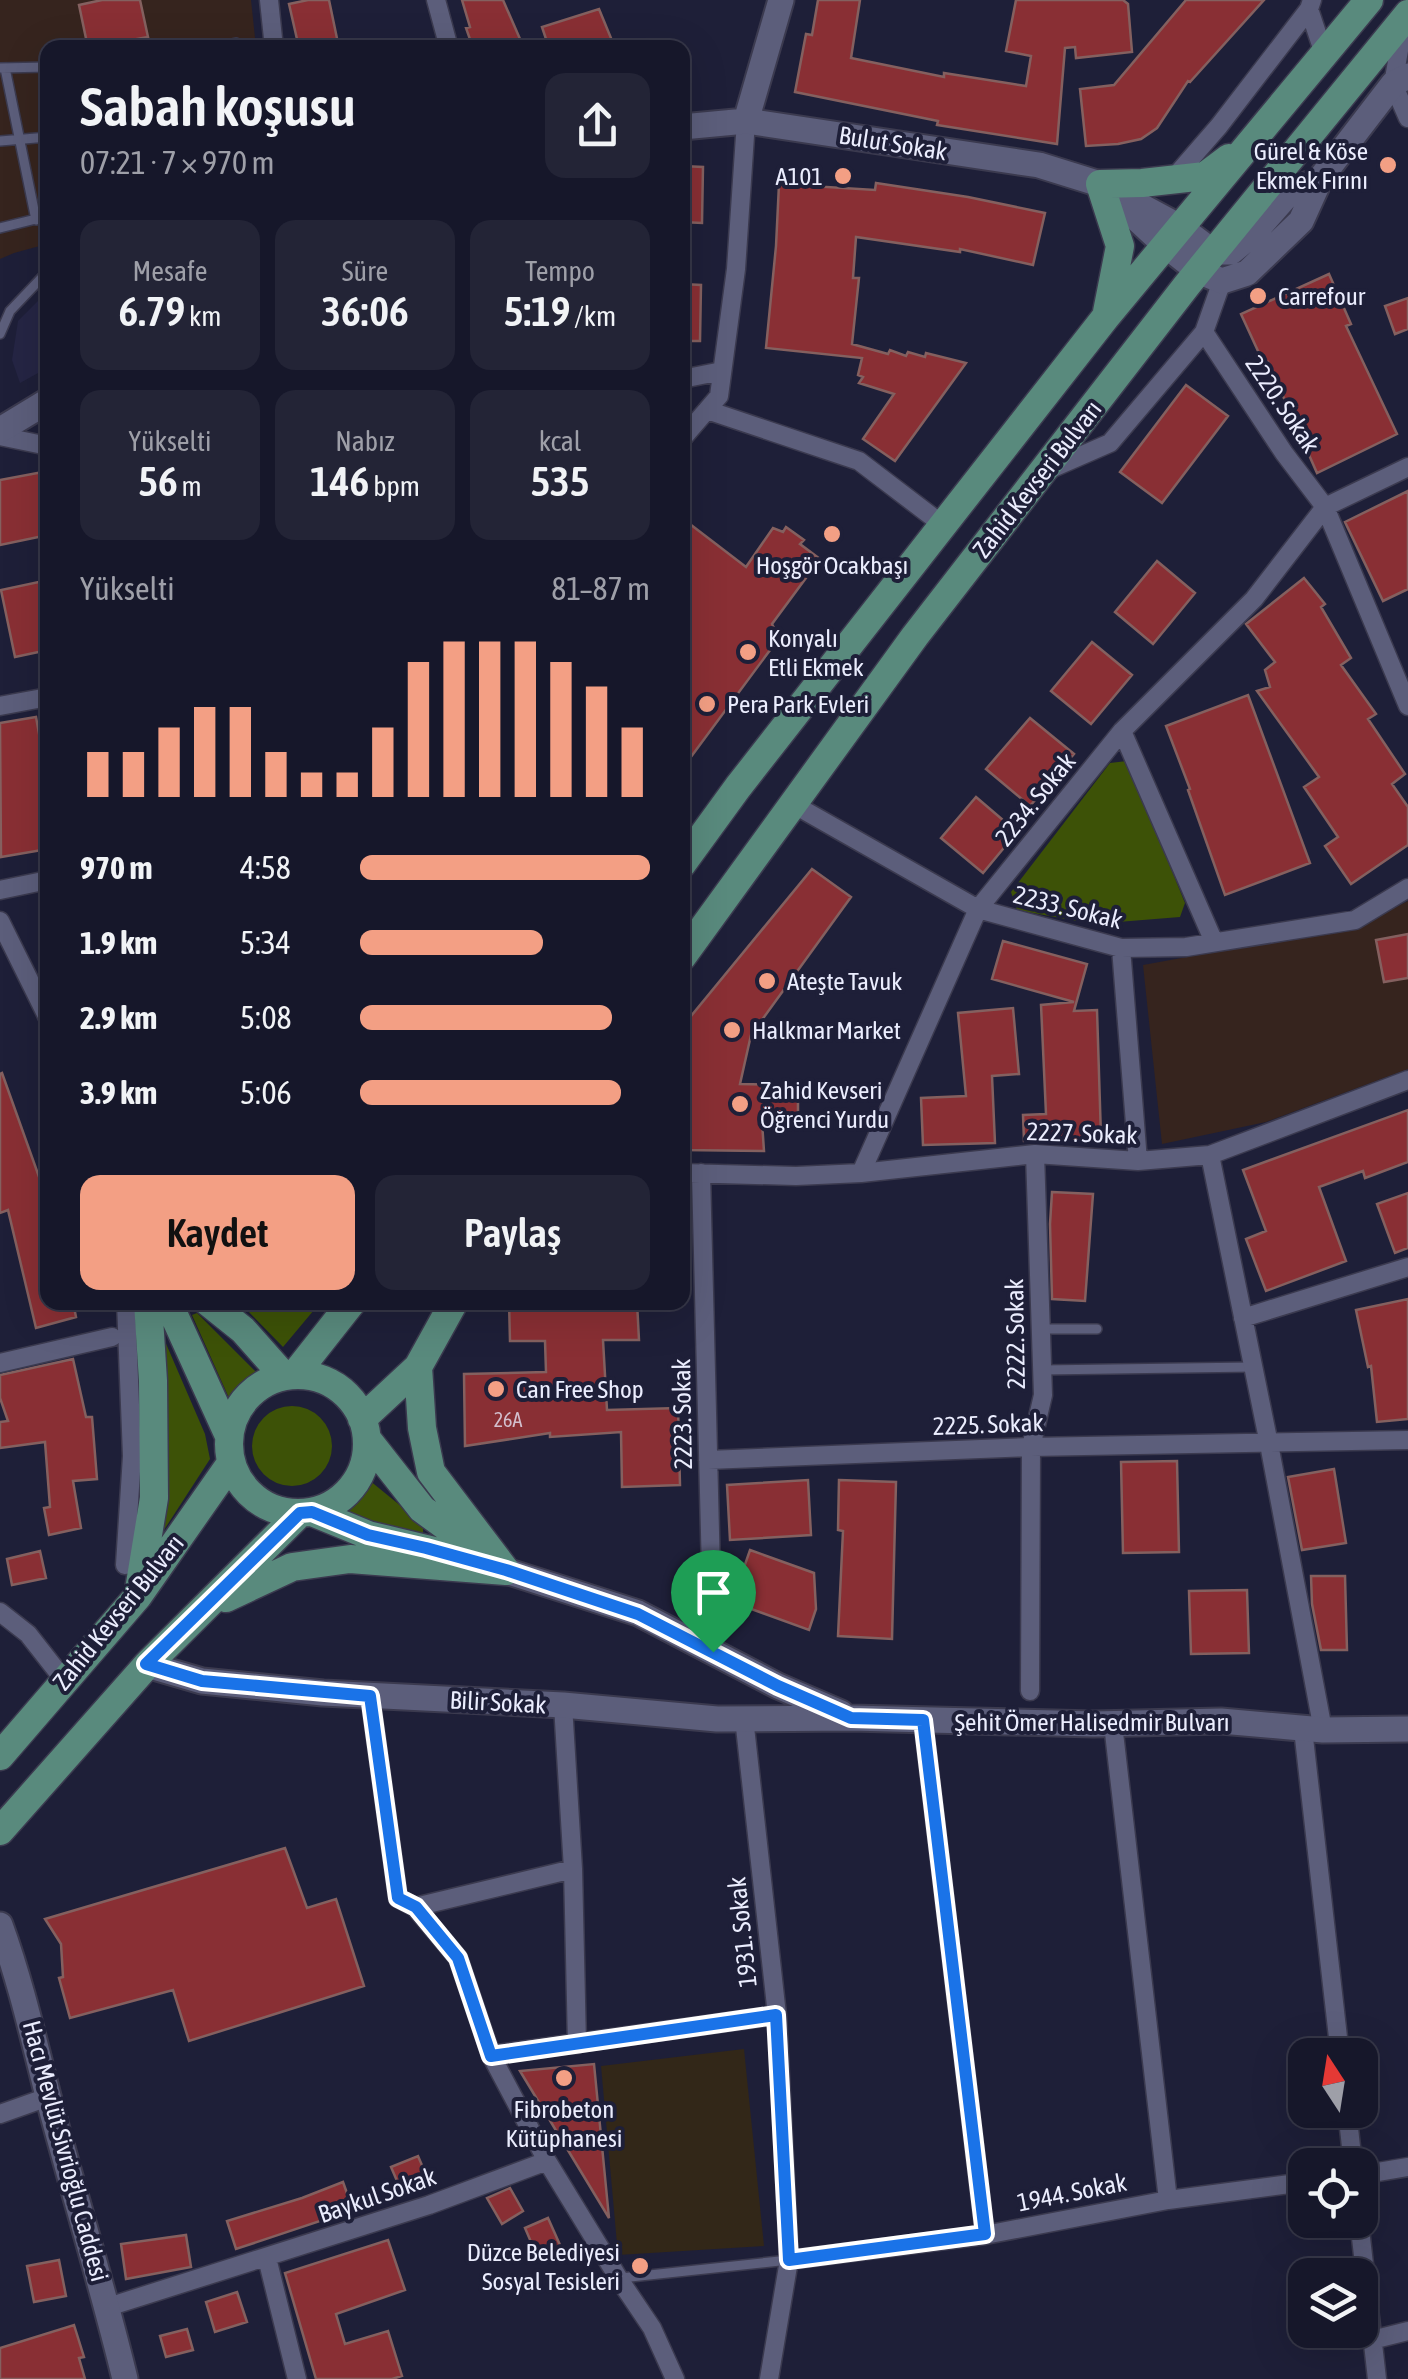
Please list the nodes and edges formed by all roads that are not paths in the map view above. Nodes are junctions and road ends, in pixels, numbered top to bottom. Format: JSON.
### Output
{"nodes":[{"id":1,"x":269,"y":0,"type":"edge"},
{"id":2,"x":436,"y":0,"type":"edge"},
{"id":3,"x":781,"y":0,"type":"edge"},
{"id":4,"x":1369,"y":0,"type":"edge"},
{"id":5,"x":1310,"y":5,"type":"edge"},
{"id":6,"x":1407,"y":15,"type":"edge"},
{"id":7,"x":273,"y":40,"type":"edge"},
{"id":8,"x":447,"y":40,"type":"edge"},
{"id":9,"x":1324,"y":54,"type":"junction"},
{"id":10,"x":40,"y":67,"type":"edge"},
{"id":11,"x":2,"y":68,"type":"edge"},
{"id":12,"x":1400,"y":80,"type":"edge"},
{"id":13,"x":1408,"y":118,"type":"edge"},
{"id":14,"x":746,"y":121,"type":"junction"},
{"id":15,"x":690,"y":126,"type":"edge"},
{"id":16,"x":1258,"y":136,"type":"junction"},
{"id":17,"x":40,"y":138,"type":"edge"},
{"id":18,"x":20,"y":139,"type":"junction"},
{"id":19,"x":0,"y":141,"type":"edge"},
{"id":20,"x":1173,"y":180,"type":"junction"},
{"id":21,"x":1100,"y":184,"type":"junction"},
{"id":22,"x":40,"y":219,"type":"edge"},
{"id":23,"x":36,"y":220,"type":"junction"},
{"id":24,"x":0,"y":228,"type":"edge"},
{"id":25,"x":1172,"y":236,"type":"junction"},
{"id":26,"x":1211,"y":268,"type":"junction"},
{"id":27,"x":40,"y":279,"type":"edge"},
{"id":28,"x":1105,"y":318,"type":"junction"},
{"id":29,"x":1204,"y":332,"type":"junction"},
{"id":30,"x":0,"y":334,"type":"edge"},
{"id":31,"x":722,"y":372,"type":"junction"},
{"id":32,"x":690,"y":378,"type":"edge"},
{"id":33,"x":40,"y":406,"type":"edge"},
{"id":34,"x":706,"y":410,"type":"junction"},
{"id":35,"x":690,"y":429,"type":"edge"},
{"id":36,"x":0,"y":433,"type":"edge"},
{"id":37,"x":40,"y":444,"type":"edge"},
{"id":38,"x":1408,"y":468,"type":"edge"},
{"id":39,"x":1041,"y":474,"type":"junction"},
{"id":40,"x":1325,"y":508,"type":"junction"},
{"id":41,"x":943,"y":525,"type":"junction"},
{"id":42,"x":40,"y":698,"type":"edge"},
{"id":43,"x":0,"y":706,"type":"edge"},
{"id":44,"x":1408,"y":706,"type":"edge"},
{"id":45,"x":1122,"y":731,"type":"junction"},
{"id":46,"x":793,"y":804,"type":"junction"},
{"id":47,"x":690,"y":853,"type":"edge"},
{"id":48,"x":40,"y":882,"type":"edge"},
{"id":49,"x":1408,"y":888,"type":"edge"},
{"id":50,"x":0,"y":890,"type":"edge"},
{"id":51,"x":978,"y":910,"type":"junction"},
{"id":52,"x":0,"y":921,"type":"edge"},
{"id":53,"x":1214,"y":942,"type":"junction"},
{"id":54,"x":690,"y":946,"type":"edge"},
{"id":55,"x":1121,"y":948,"type":"junction"},
{"id":56,"x":40,"y":1001,"type":"edge"},
{"id":57,"x":1408,"y":1080,"type":"edge"},
{"id":58,"x":1035,"y":1154,"type":"junction"},
{"id":59,"x":1210,"y":1154,"type":"junction"},
{"id":60,"x":1138,"y":1162,"type":"junction"},
{"id":61,"x":692,"y":1173,"type":"edge"},
{"id":62,"x":860,"y":1174,"type":"junction"},
{"id":63,"x":1408,"y":1267,"type":"edge"},
{"id":64,"x":126,"y":1310,"type":"edge"},
{"id":65,"x":149,"y":1310,"type":"edge"},
{"id":66,"x":171,"y":1310,"type":"edge"},
{"id":67,"x":218,"y":1310,"type":"edge"},
{"id":68,"x":345,"y":1310,"type":"edge"},
{"id":69,"x":450,"y":1310,"type":"edge"},
{"id":70,"x":1243,"y":1318,"type":"junction"},
{"id":71,"x":1040,"y":1329,"type":"junction"},
{"id":72,"x":1097,"y":1329,"type":"dead end"},
{"id":73,"x":112,"y":1337,"type":"dead end"},
{"id":74,"x":0,"y":1363,"type":"edge"},
{"id":75,"x":418,"y":1367,"type":"junction"},
{"id":76,"x":1254,"y":1367,"type":"junction"},
{"id":77,"x":1042,"y":1370,"type":"junction"},
{"id":78,"x":290,"y":1374,"type":"junction"},
{"id":79,"x":364,"y":1429,"type":"junction"},
{"id":80,"x":1408,"y":1440,"type":"edge"},
{"id":81,"x":1269,"y":1444,"type":"junction"},
{"id":82,"x":1031,"y":1448,"type":"junction"},
{"id":83,"x":230,"y":1450,"type":"junction"},
{"id":84,"x":708,"y":1460,"type":"junction"},
{"id":85,"x":306,"y":1512,"type":"junction"},
{"id":86,"x":125,"y":1565,"type":"dead end"},
{"id":87,"x":506,"y":1570,"type":"junction"},
{"id":88,"x":138,"y":1596,"type":"junction"},
{"id":89,"x":0,"y":1612,"type":"edge"},
{"id":90,"x":198,"y":1614,"type":"junction"},
{"id":91,"x":713,"y":1652,"type":"junction"},
{"id":92,"x":146,"y":1664,"type":"junction"},
{"id":93,"x":64,"y":1680,"type":"junction"},
{"id":94,"x":1030,"y":1691,"type":"dead end"},
{"id":95,"x":370,"y":1696,"type":"junction"},
{"id":96,"x":563,"y":1705,"type":"junction"},
{"id":97,"x":744,"y":1718,"type":"junction"},
{"id":98,"x":851,"y":1718,"type":"junction"},
{"id":99,"x":923,"y":1720,"type":"junction"},
{"id":100,"x":1113,"y":1724,"type":"junction"},
{"id":101,"x":1408,"y":1729,"type":"edge"},
{"id":102,"x":1313,"y":1730,"type":"junction"},
{"id":103,"x":0,"y":1756,"type":"edge"},
{"id":104,"x":0,"y":1831,"type":"edge"},
{"id":105,"x":574,"y":1868,"type":"junction"},
{"id":106,"x":416,"y":1907,"type":"junction"},
{"id":107,"x":0,"y":1925,"type":"edge"},
{"id":108,"x":776,"y":2015,"type":"junction"},
{"id":109,"x":1339,"y":2038,"type":"edge"},
{"id":110,"x":576,"y":2044,"type":"junction"},
{"id":111,"x":491,"y":2056,"type":"junction"},
{"id":112,"x":48,"y":2097,"type":"junction"},
{"id":113,"x":0,"y":2114,"type":"edge"},
{"id":114,"x":547,"y":2161,"type":"junction"},
{"id":115,"x":1408,"y":2167,"type":"edge"},
{"id":116,"x":1378,"y":2172,"type":"edge"},
{"id":117,"x":1288,"y":2184,"type":"edge"},
{"id":118,"x":1168,"y":2200,"type":"junction"},
{"id":119,"x":985,"y":2234,"type":"junction"},
{"id":120,"x":268,"y":2258,"type":"junction"},
{"id":121,"x":789,"y":2260,"type":"junction"},
{"id":122,"x":618,"y":2279,"type":"junction"},
{"id":123,"x":108,"y":2307,"type":"junction"},
{"id":124,"x":1408,"y":2332,"type":"edge"},
{"id":125,"x":1378,"y":2339,"type":"edge"},
{"id":126,"x":1373,"y":2348,"type":"edge"},
{"id":127,"x":125,"y":2379,"type":"edge"},
{"id":128,"x":297,"y":2379,"type":"edge"},
{"id":129,"x":675,"y":2379,"type":"edge"},
{"id":130,"x":769,"y":2379,"type":"edge"},
{"id":131,"x":1378,"y":2379,"type":"edge"}],
"edges":[{"from":1,"to":7,"type":"street"},
{"from":2,"to":8,"type":"street"},
{"from":3,"to":14,"type":"street"},
{"from":4,"to":9,"type":"main road","name":"Zahid Kevseri Bulvarı"},
{"from":5,"to":9,"type":"street"},
{"from":5,"to":20,"type":"street"},
{"from":6,"to":12,"type":"street"},
{"from":6,"to":26,"type":"main road","name":"Zahid Kevseri Bulvarı"},
{"from":9,"to":16,"type":"main road","name":"Zahid Kevseri Bulvarı"},
{"from":10,"to":11,"type":"lane"},
{"from":11,"to":18,"type":"lane"},
{"from":12,"to":13,"type":"street"},
{"from":12,"to":26,"type":"street"},
{"from":14,"to":15,"type":"street","name":"Bulut Sokak"},
{"from":14,"to":21,"type":"street","name":"Bulut Sokak"},
{"from":14,"to":31,"type":"street"},
{"from":16,"to":20,"type":"main road"},
{"from":16,"to":25,"type":"main road","name":"Zahid Kevseri Bulvarı"},
{"from":17,"to":18,"type":"lane"},
{"from":18,"to":19,"type":"lane"},
{"from":18,"to":23,"type":"lane"},
{"from":20,"to":21,"type":"main road"},
{"from":21,"to":25,"type":"street"},
{"from":21,"to":28,"type":"main road"},
{"from":22,"to":23,"type":"lane"},
{"from":23,"to":24,"type":"lane"},
{"from":25,"to":26,"type":"street"},
{"from":25,"to":28,"type":"main road","name":"Zahid Kevseri Bulvarı"},
{"from":26,"to":29,"type":"street"},
{"from":26,"to":39,"type":"main road","name":"Zahid Kevseri Bulvarı"},
{"from":27,"to":30,"type":"lane"},
{"from":28,"to":41,"type":"main road","name":"Zahid Kevseri Bulvarı"},
{"from":29,"to":39,"type":"street"},
{"from":29,"to":40,"type":"street","name":"2220. Sokak"},
{"from":31,"to":32,"type":"street"},
{"from":31,"to":34,"type":"street"},
{"from":33,"to":36,"type":"street"},
{"from":34,"to":35,"type":"street"},
{"from":34,"to":41,"type":"street"},
{"from":36,"to":37,"type":"street"},
{"from":38,"to":40,"type":"street"},
{"from":39,"to":46,"type":"main road","name":"Zahid Kevseri Bulvarı"},
{"from":40,"to":44,"type":"street","name":"2220. Sokak"},
{"from":40,"to":45,"type":"street","name":"2234. Sokak"},
{"from":41,"to":47,"type":"main road","name":"Zahid Kevseri Bulvarı"},
{"from":42,"to":43,"type":"street"},
{"from":45,"to":51,"type":"street","name":"2234. Sokak"},
{"from":45,"to":53,"type":"street"},
{"from":46,"to":51,"type":"street","name":"2233. Sokak"},
{"from":46,"to":54,"type":"main road","name":"Zahid Kevseri Bulvarı"},
{"from":48,"to":50,"type":"street"},
{"from":49,"to":53,"type":"street","name":"2233. Sokak"},
{"from":51,"to":55,"type":"street","name":"2233. Sokak"},
{"from":51,"to":62,"type":"street","name":"2234. Sokak"},
{"from":52,"to":56,"type":"street"},
{"from":53,"to":55,"type":"street","name":"2233. Sokak"},
{"from":55,"to":60,"type":"street"},
{"from":57,"to":59,"type":"street","name":"2227. Sokak"},
{"from":58,"to":60,"type":"street","name":"2227. Sokak"},
{"from":58,"to":62,"type":"street","name":"2227. Sokak"},
{"from":58,"to":71,"type":"street","name":"2222. Sokak"},
{"from":59,"to":60,"type":"street","name":"2227. Sokak"},
{"from":59,"to":70,"type":"street"},
{"from":61,"to":62,"type":"street","name":"2227. Sokak"},
{"from":61,"to":84,"type":"street","name":"2223. Sokak"},
{"from":63,"to":70,"type":"street"},
{"from":64,"to":86,"type":"street"},
{"from":65,"to":88,"type":"main road"},
{"from":66,"to":83,"type":"main road"},
{"from":67,"to":78,"type":"main road"},
{"from":68,"to":78,"type":"main road"},
{"from":69,"to":75,"type":"main road"},
{"from":70,"to":76,"type":"street"},
{"from":71,"to":72,"type":"lane"},
{"from":71,"to":77,"type":"street","name":"2222. Sokak"},
{"from":73,"to":74,"type":"street"},
{"from":75,"to":79,"type":"main road"},
{"from":75,"to":87,"type":"main road"},
{"from":76,"to":77,"type":"lane"},
{"from":76,"to":81,"type":"street"},
{"from":77,"to":82,"type":"street","name":"2222. Sokak"},
{"from":78,"to":79,"type":"main road"},
{"from":78,"to":83,"type":"main road"},
{"from":79,"to":85,"type":"main road"},
{"from":79,"to":87,"type":"main road"},
{"from":80,"to":81,"type":"street","name":"2225. Sokak"},
{"from":81,"to":82,"type":"street","name":"2225. Sokak"},
{"from":81,"to":102,"type":"street"},
{"from":82,"to":84,"type":"street","name":"2225. Sokak"},
{"from":82,"to":94,"type":"street","name":"2222. Sokak"},
{"from":83,"to":85,"type":"main road"},
{"from":83,"to":88,"type":"main road","name":"Zahid Kevseri Bulvarı"},
{"from":84,"to":91,"type":"street","name":"2223. Sokak"},
{"from":85,"to":87,"type":"main road"},
{"from":85,"to":90,"type":"main road","name":"Zahid Kevseri Bulvarı"},
{"from":87,"to":90,"type":"main road"},
{"from":87,"to":91,"type":"street","name":"Şehit Ömer Halisedmir Bulvarı"},
{"from":88,"to":93,"type":"main road","name":"Zahid Kevseri Bulvarı"},
{"from":89,"to":93,"type":"street"},
{"from":90,"to":92,"type":"main road","name":"Zahid Kevseri Bulvarı"},
{"from":91,"to":98,"type":"street","name":"Şehit Ömer Halisedmir Bulvarı"},
{"from":92,"to":95,"type":"street","name":"Bilir Sokak"},
{"from":92,"to":104,"type":"main road","name":"Zahid Kevseri Bulvarı"},
{"from":93,"to":103,"type":"main road","name":"Zahid Kevseri Bulvarı"},
{"from":95,"to":96,"type":"street","name":"Bilir Sokak"},
{"from":95,"to":106,"type":"street"},
{"from":96,"to":97,"type":"street","name":"Bilir Sokak"},
{"from":96,"to":105,"type":"street"},
{"from":97,"to":98,"type":"street","name":"Bilir Sokak"},
{"from":97,"to":108,"type":"street","name":"1931. Sokak"},
{"from":98,"to":99,"type":"street","name":"Şehit Ömer Halisedmir Bulvarı"},
{"from":99,"to":100,"type":"street","name":"Şehit Ömer Halisedmir Bulvarı"},
{"from":99,"to":119,"type":"street"},
{"from":100,"to":102,"type":"street","name":"Şehit Ömer Halisedmir Bulvarı"},
{"from":100,"to":118,"type":"street"},
{"from":101,"to":102,"type":"street","name":"Şehit Ömer Halisedmir Bulvarı"},
{"from":102,"to":109,"type":"street"},
{"from":105,"to":106,"type":"street"},
{"from":105,"to":110,"type":"street"},
{"from":106,"to":111,"type":"street"},
{"from":107,"to":112,"type":"street","name":"Hacı Mevlüt Sivrioğlu Caddesi"},
{"from":108,"to":110,"type":"street"},
{"from":108,"to":121,"type":"street","name":"1931. Sokak"},
{"from":110,"to":111,"type":"street"},
{"from":111,"to":114,"type":"street"},
{"from":112,"to":113,"type":"street"},
{"from":112,"to":123,"type":"street","name":"Hacı Mevlüt Sivrioğlu Caddesi"},
{"from":114,"to":120,"type":"street","name":"Baykul Sokak"},
{"from":114,"to":122,"type":"street"},
{"from":115,"to":116,"type":"street"},
{"from":117,"to":118,"type":"street","name":"1944. Sokak"},
{"from":118,"to":119,"type":"street","name":"1944. Sokak"},
{"from":119,"to":121,"type":"street","name":"1944. Sokak"},
{"from":120,"to":123,"type":"street","name":"Baykul Sokak"},
{"from":120,"to":128,"type":"street"},
{"from":121,"to":122,"type":"lane"},
{"from":121,"to":130,"type":"street","name":"1931. Sokak"},
{"from":122,"to":129,"type":"street"},
{"from":123,"to":127,"type":"street","name":"Hacı Mevlüt Sivrioğlu Caddesi"},
{"from":124,"to":125,"type":"street"},
{"from":126,"to":131,"type":"street"}]}
